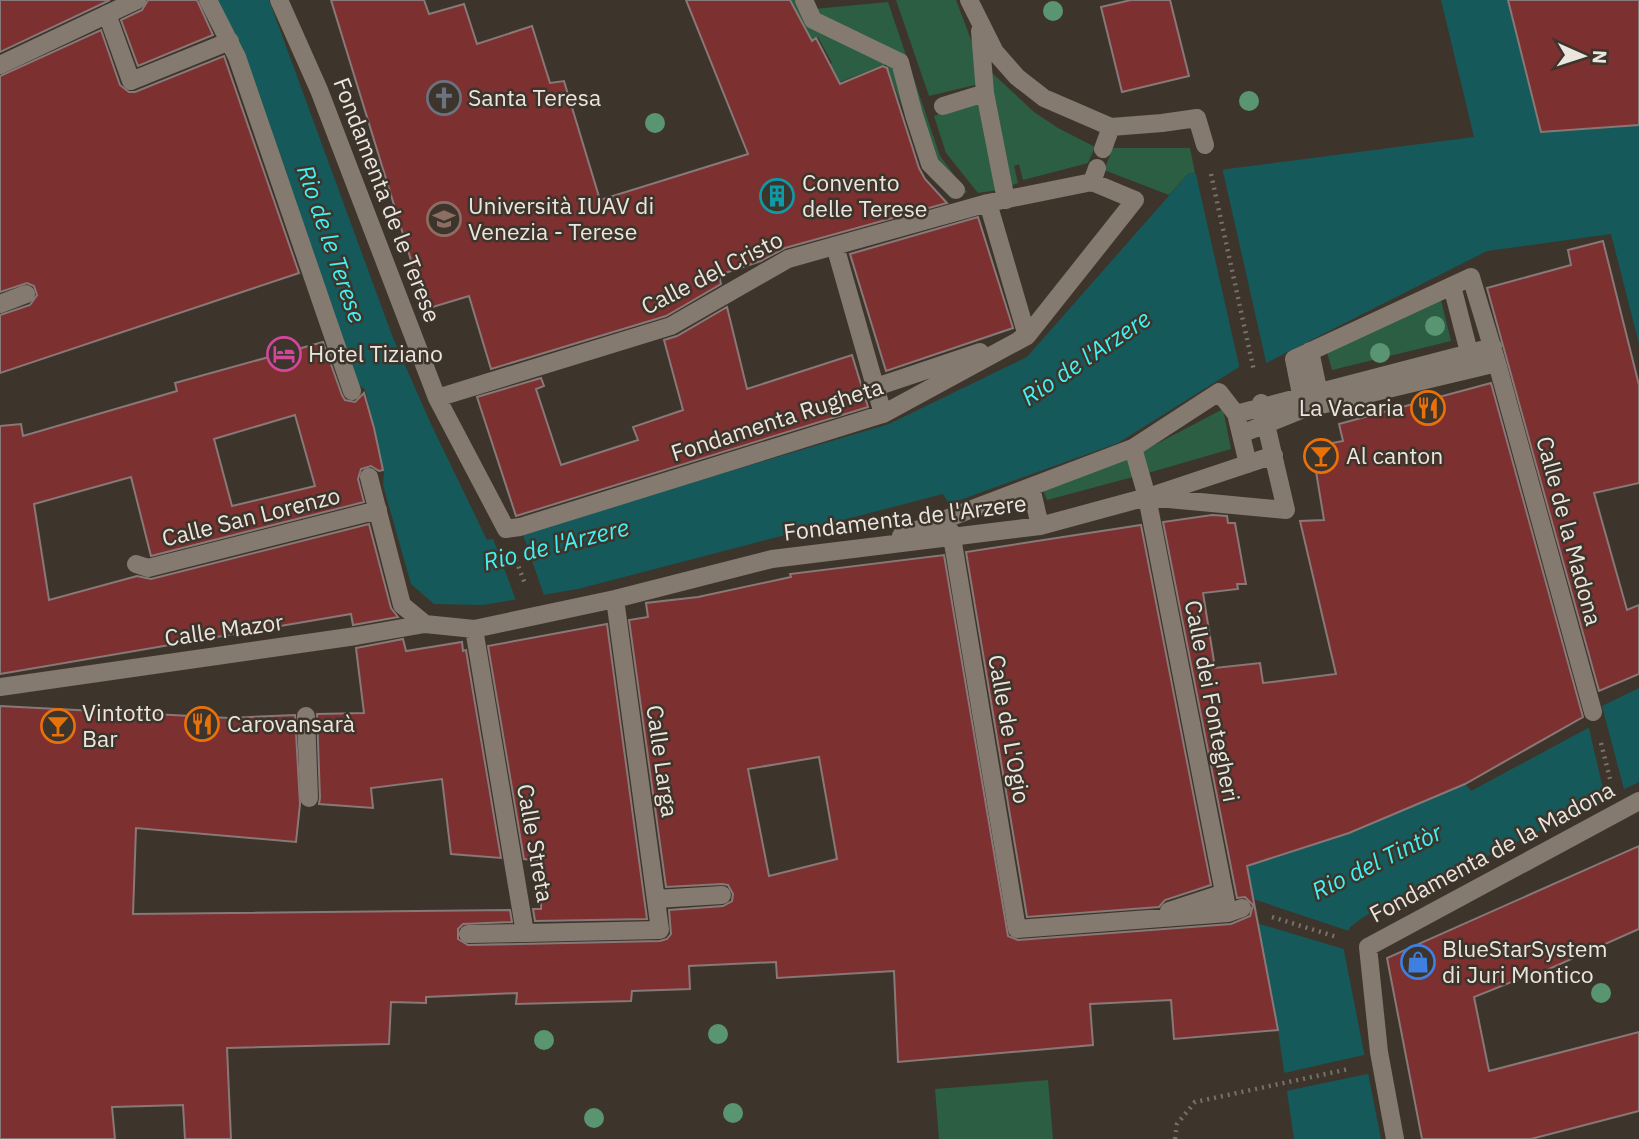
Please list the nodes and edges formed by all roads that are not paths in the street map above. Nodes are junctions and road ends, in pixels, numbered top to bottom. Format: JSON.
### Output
{"nodes":[{"id":1,"x":137,"y":0,"type":"edge"},
{"id":2,"x":208,"y":0,"type":"edge"},
{"id":3,"x":279,"y":0,"type":"edge"},
{"id":4,"x":804,"y":0,"type":"edge"},
{"id":5,"x":968,"y":0,"type":"edge"},
{"id":6,"x":107,"y":14,"type":"junction"},
{"id":7,"x":979,"y":24,"type":"junction"},
{"id":8,"x":230,"y":41,"type":"junction"},
{"id":9,"x":0,"y":65,"type":"edge"},
{"id":10,"x":985,"y":93,"type":"junction"},
{"id":11,"x":943,"y":106,"type":"dead end"},
{"id":12,"x":1111,"y":127,"type":"junction"},
{"id":13,"x":1205,"y":145,"type":"road end"},
{"id":14,"x":1103,"y":149,"type":"dead end"},
{"id":15,"x":1094,"y":175,"type":"joint"},
{"id":16,"x":956,"y":190,"type":"dead end"},
{"id":17,"x":997,"y":201,"type":"junction"},
{"id":18,"x":835,"y":246,"type":"junction"},
{"id":19,"x":1452,"y":286,"type":"junction"},
{"id":20,"x":26,"y":295,"type":"dead end"},
{"id":21,"x":0,"y":304,"type":"edge"},
{"id":22,"x":1027,"y":336,"type":"junction"},
{"id":23,"x":1495,"y":355,"type":"junction"},
{"id":24,"x":1474,"y":369,"type":"junction"},
{"id":25,"x":876,"y":387,"type":"junction"},
{"id":26,"x":352,"y":391,"type":"dead end"},
{"id":27,"x":437,"y":398,"type":"junction"},
{"id":28,"x":1261,"y":402,"type":"road end"},
{"id":29,"x":1313,"y":407,"type":"junction"},
{"id":30,"x":883,"y":414,"type":"junction"},
{"id":31,"x":1236,"y":414,"type":"junction"},
{"id":32,"x":1241,"y":434,"type":"junction"},
{"id":33,"x":1133,"y":448,"type":"junction"},
{"id":34,"x":1274,"y":455,"type":"junction"},
{"id":35,"x":1248,"y":464,"type":"junction"},
{"id":36,"x":369,"y":477,"type":"dead end"},
{"id":37,"x":1031,"y":487,"type":"junction"},
{"id":38,"x":1147,"y":497,"type":"junction"},
{"id":39,"x":378,"y":510,"type":"junction"},
{"id":40,"x":946,"y":520,"type":"junction"},
{"id":41,"x":1040,"y":526,"type":"junction"},
{"id":42,"x":506,"y":529,"type":"joint"},
{"id":43,"x":952,"y":537,"type":"junction"},
{"id":44,"x":878,"y":545,"type":"junction"},
{"id":45,"x":136,"y":564,"type":"dead end"},
{"id":46,"x":615,"y":599,"type":"junction"},
{"id":47,"x":425,"y":624,"type":"junction"},
{"id":48,"x":474,"y":629,"type":"junction"},
{"id":49,"x":0,"y":687,"type":"edge"},
{"id":50,"x":1592,"y":712,"type":"road end"},
{"id":51,"x":306,"y":716,"type":"dead end"},
{"id":52,"x":309,"y":799,"type":"dead end"},
{"id":53,"x":1639,"y":801,"type":"edge"},
{"id":54,"x":1224,"y":893,"type":"junction"},
{"id":55,"x":722,"y":895,"type":"dead end"},
{"id":56,"x":656,"y":899,"type":"junction"},
{"id":57,"x":1142,"y":919,"type":"junction"},
{"id":58,"x":660,"y":930,"type":"joint"},
{"id":59,"x":525,"y":933,"type":"junction"},
{"id":60,"x":468,"y":934,"type":"dead end"},
{"id":61,"x":1395,"y":1139,"type":"edge"}],
"edges":[{"from":1,"to":6,"type":"street"},
{"from":2,"to":8,"type":"street"},
{"from":3,"to":27,"type":"street","name":"Fondamenta de le Terese"},
{"from":4,"to":16,"type":"street"},
{"from":5,"to":7,"type":"street"},
{"from":6,"to":8,"type":"street"},
{"from":6,"to":9,"type":"street"},
{"from":7,"to":10,"type":"street"},
{"from":7,"to":12,"type":"street"},
{"from":8,"to":26,"type":"street"},
{"from":10,"to":11,"type":"street"},
{"from":10,"to":17,"type":"street"},
{"from":12,"to":13,"type":"street"},
{"from":12,"to":14,"type":"street"},
{"from":15,"to":17,"type":"street","name":"Calle del Cristo"},
{"from":15,"to":22,"type":"street","name":"Fondamenta Rugheta"},
{"from":17,"to":18,"type":"street","name":"Calle del Cristo"},
{"from":17,"to":22,"type":"street"},
{"from":18,"to":25,"type":"street"},
{"from":18,"to":27,"type":"street","name":"Calle del Cristo"},
{"from":19,"to":23,"type":"street","name":"Calle de la Madona"},
{"from":19,"to":24,"type":"street"},
{"from":19,"to":29,"type":"street"},
{"from":20,"to":21,"type":"street"},
{"from":22,"to":25,"type":"street"},
{"from":22,"to":30,"type":"street","name":"Fondamenta Rugheta"},
{"from":23,"to":24,"type":"street"},
{"from":23,"to":31,"type":"street"},
{"from":23,"to":50,"type":"street","name":"Calle de la Madona"},
{"from":24,"to":29,"type":"street"},
{"from":25,"to":30,"type":"street"},
{"from":27,"to":42,"type":"street","name":"Fondamenta de le Terese"},
{"from":28,"to":34,"type":"street","name":"Fondamenta de l'Arzere"},
{"from":29,"to":32,"type":"street"},
{"from":30,"to":42,"type":"street","name":"Fondamenta Rugheta"},
{"from":31,"to":32,"type":"street"},
{"from":31,"to":33,"type":"street"},
{"from":32,"to":35,"type":"street"},
{"from":33,"to":37,"type":"street"},
{"from":33,"to":38,"type":"street","name":"Calle dei Fontegheri"},
{"from":34,"to":35,"type":"street"},
{"from":34,"to":38,"type":"street","name":"Fondamenta de l'Arzere"},
{"from":35,"to":38,"type":"street"},
{"from":36,"to":39,"type":"street"},
{"from":37,"to":40,"type":"street"},
{"from":37,"to":41,"type":"street"},
{"from":38,"to":41,"type":"street","name":"Fondamenta de l'Arzere"},
{"from":38,"to":54,"type":"street","name":"Calle dei Fontegheri"},
{"from":39,"to":45,"type":"street","name":"Calle San Lorenzo"},
{"from":39,"to":47,"type":"street"},
{"from":40,"to":43,"type":"street","name":"Calle de L'Ogio"},
{"from":40,"to":44,"type":"street"},
{"from":41,"to":43,"type":"street","name":"Fondamenta de l'Arzere"},
{"from":43,"to":44,"type":"street","name":"Fondamenta de l'Arzere"},
{"from":43,"to":57,"type":"street","name":"Calle de L'Ogio"},
{"from":44,"to":46,"type":"street","name":"Fondamenta de l'Arzere"},
{"from":46,"to":48,"type":"street","name":"Fondamenta de l'Arzere"},
{"from":46,"to":56,"type":"street","name":"Calle Larga"},
{"from":47,"to":48,"type":"street","name":"Fondamenta de l'Arzere"},
{"from":47,"to":49,"type":"street","name":"Calle Mazor"},
{"from":48,"to":59,"type":"street","name":"Calle Streta"},
{"from":51,"to":52,"type":"street"},
{"from":53,"to":61,"type":"street","name":"Fondamenta de la Madona"},
{"from":54,"to":57,"type":"street"},
{"from":54,"to":57,"type":"street","name":"Calle dei Fontegheri"},
{"from":55,"to":56,"type":"street"},
{"from":56,"to":58,"type":"street","name":"Calle Larga"},
{"from":58,"to":59,"type":"street","name":"Calle Streta"},
{"from":59,"to":60,"type":"street"}]}
